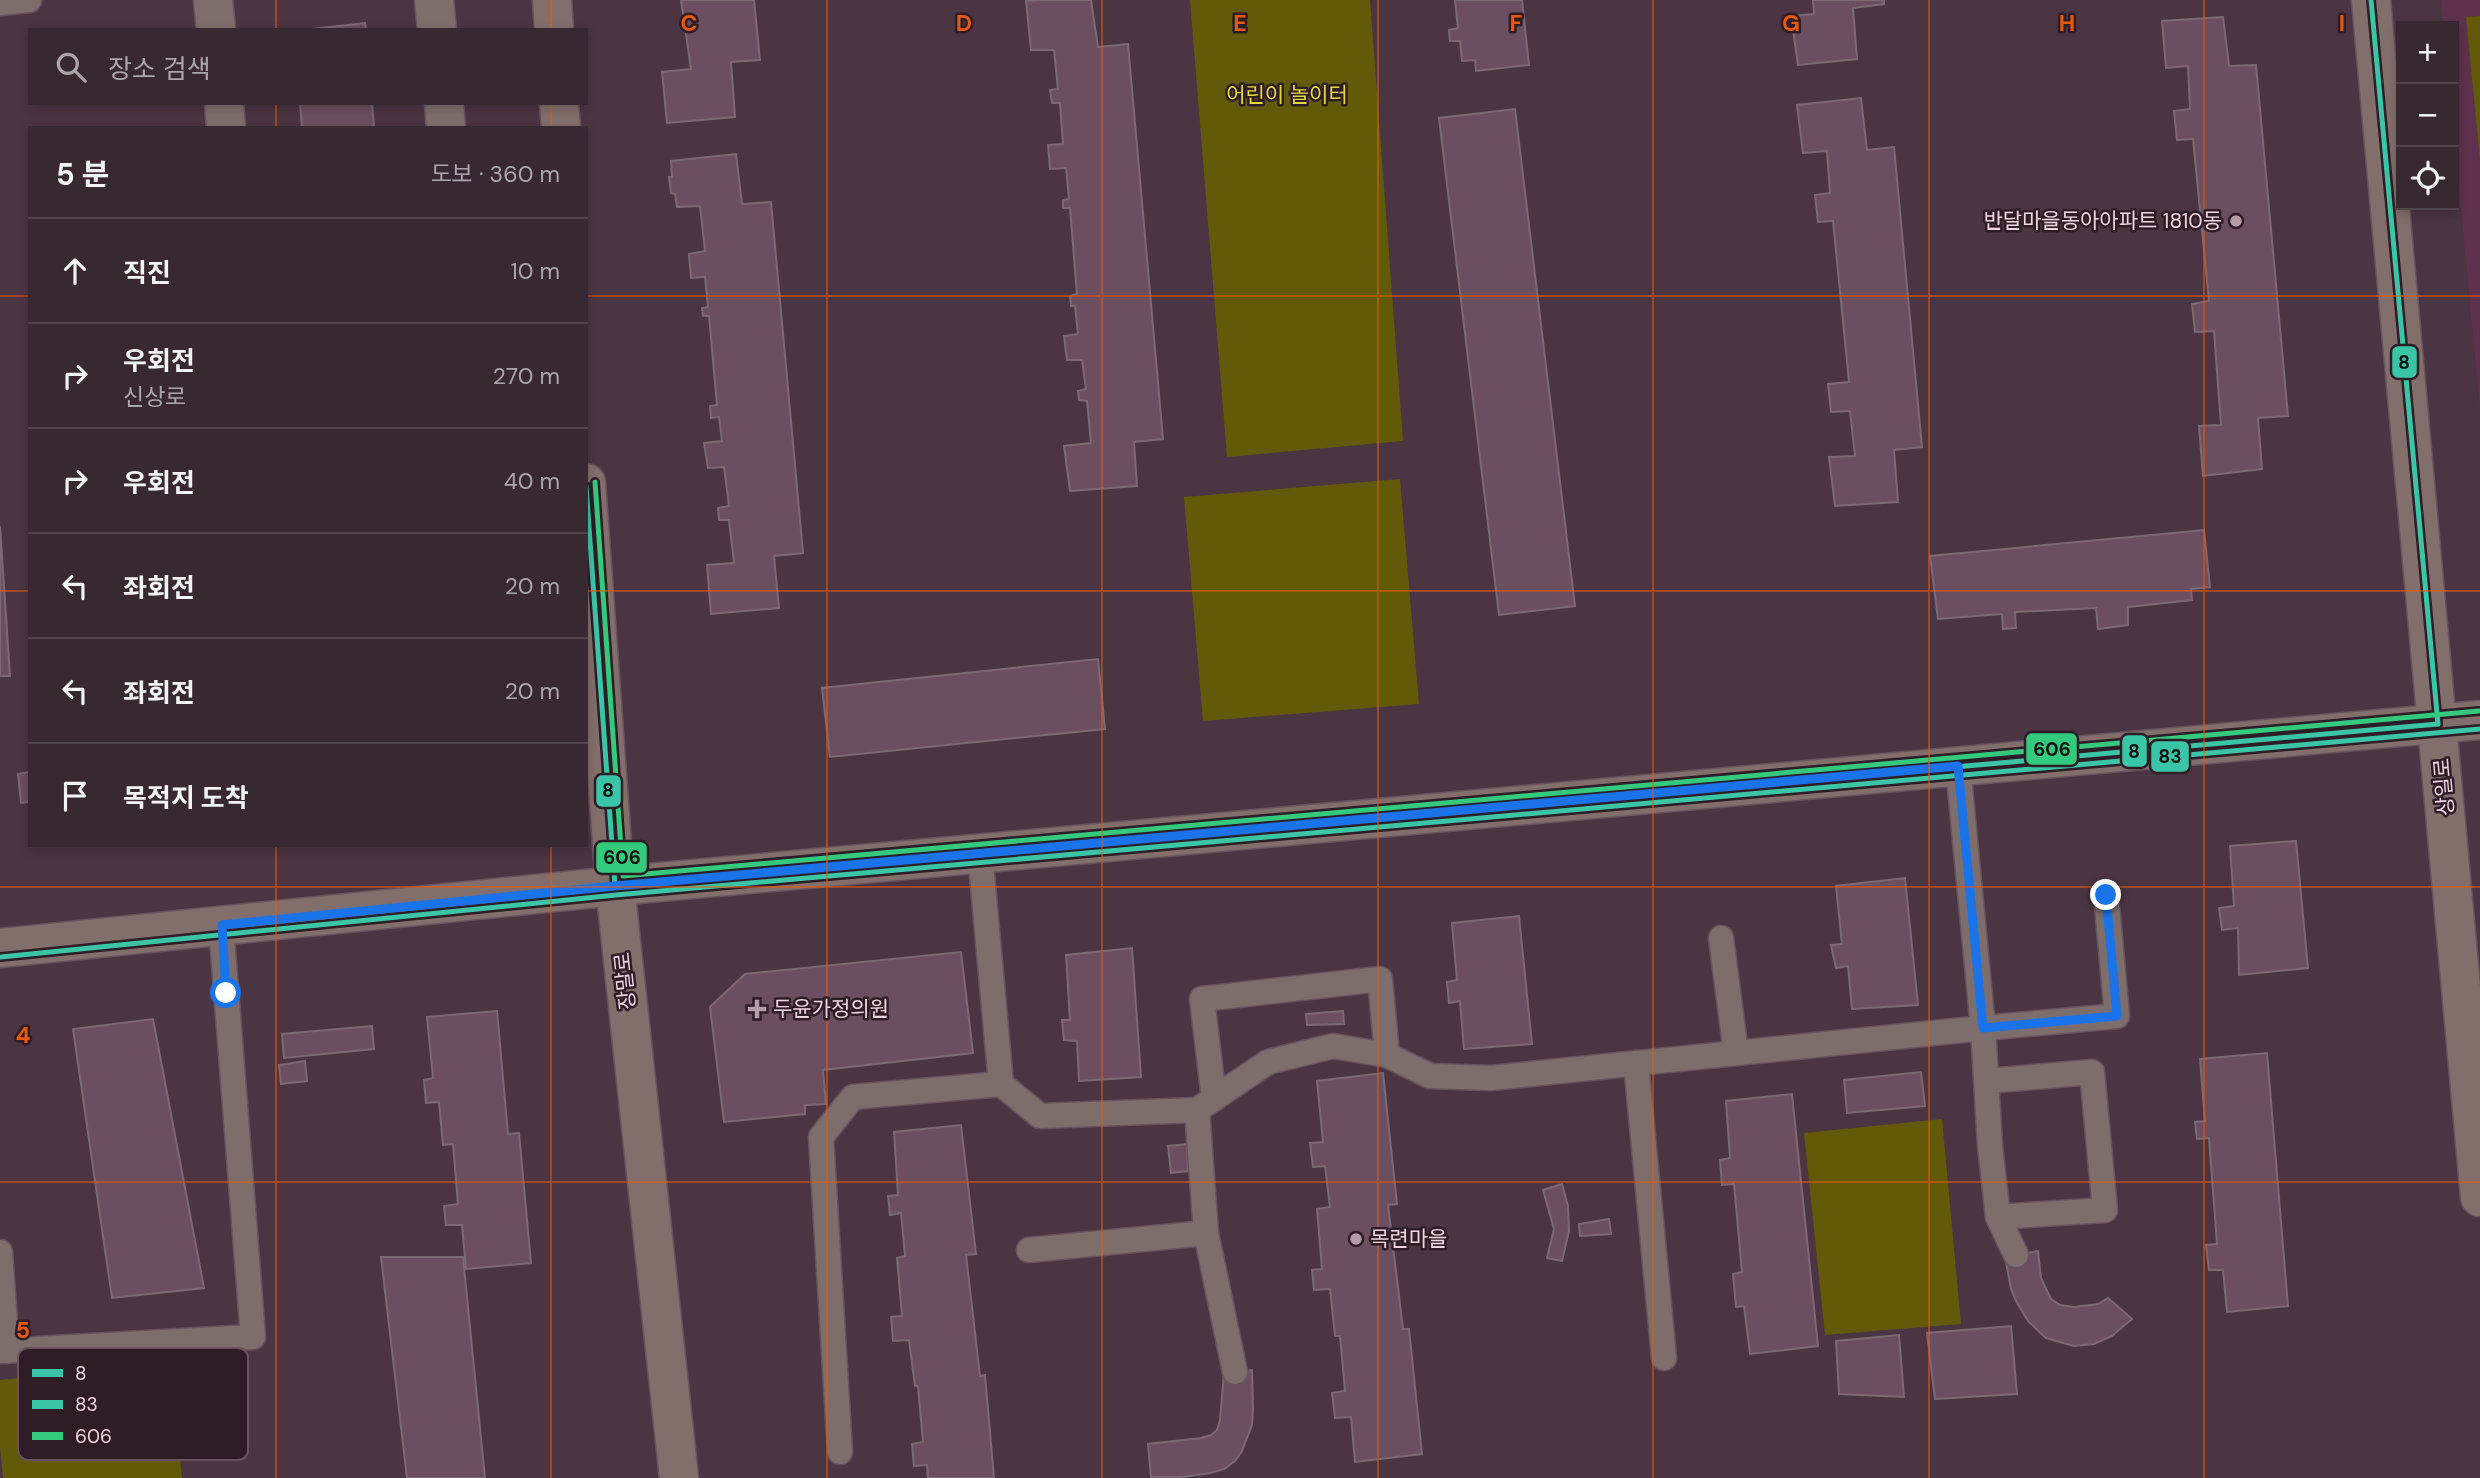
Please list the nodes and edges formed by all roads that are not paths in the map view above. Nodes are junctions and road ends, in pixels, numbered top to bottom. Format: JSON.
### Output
{"nodes":[{"id":1,"x":29,"y":0,"type":"edge"},
{"id":2,"x":213,"y":0,"type":"edge"},
{"id":3,"x":434,"y":0,"type":"edge"},
{"id":4,"x":552,"y":0,"type":"edge"},
{"id":5,"x":2371,"y":0,"type":"edge"},
{"id":6,"x":0,"y":3,"type":"edge"},
{"id":7,"x":216,"y":28,"type":"edge"},
{"id":8,"x":437,"y":28,"type":"edge"},
{"id":9,"x":554,"y":28,"type":"edge"},
{"id":10,"x":224,"y":105,"type":"edge"},
{"id":11,"x":444,"y":105,"type":"edge"},
{"id":12,"x":559,"y":105,"type":"edge"},
{"id":13,"x":226,"y":126,"type":"edge"},
{"id":14,"x":446,"y":126,"type":"edge"},
{"id":15,"x":561,"y":126,"type":"edge"},
{"id":16,"x":588,"y":511,"type":"edge"},
{"id":17,"x":2480,"y":720,"type":"edge"},
{"id":18,"x":2438,"y":724,"type":"junction"},
{"id":19,"x":1958,"y":766,"type":"junction"},
{"id":20,"x":980,"y":853,"type":"junction"},
{"id":21,"x":615,"y":886,"type":"junction"},
{"id":22,"x":2106,"y":895,"type":"dead end"},
{"id":23,"x":222,"y":925,"type":"junction"},
{"id":24,"x":1721,"y":938,"type":"dead end"},
{"id":25,"x":0,"y":948,"type":"edge"},
{"id":26,"x":1983,"y":1028,"type":"junction"},
{"id":27,"x":1736,"y":1053,"type":"junction"},
{"id":28,"x":1387,"y":1055,"type":"junction"},
{"id":29,"x":1636,"y":1063,"type":"junction"},
{"id":30,"x":1987,"y":1081,"type":"junction"},
{"id":31,"x":1001,"y":1084,"type":"junction"},
{"id":32,"x":1206,"y":1104,"type":"junction"},
{"id":33,"x":2480,"y":1197,"type":"edge"},
{"id":34,"x":1998,"y":1217,"type":"junction"},
{"id":35,"x":1206,"y":1233,"type":"junction"},
{"id":36,"x":1029,"y":1250,"type":"dead end"},
{"id":37,"x":0,"y":1252,"type":"edge"},
{"id":38,"x":2016,"y":1255,"type":"dead end"},
{"id":39,"x":57,"y":1348,"type":"edge"},
{"id":40,"x":4,"y":1351,"type":"edge"},
{"id":41,"x":1664,"y":1358,"type":"dead end"},
{"id":42,"x":1235,"y":1372,"type":"dead end"},
{"id":43,"x":840,"y":1452,"type":"dead end"},
{"id":44,"x":679,"y":1478,"type":"edge"}],
"edges":[{"from":1,"to":6,"type":"lane"},
{"from":2,"to":7,"type":"street"},
{"from":3,"to":8,"type":"street"},
{"from":4,"to":9,"type":"street"},
{"from":5,"to":18,"type":"street","name":"상일로"},
{"from":10,"to":13,"type":"street"},
{"from":11,"to":14,"type":"street"},
{"from":12,"to":15,"type":"street"},
{"from":16,"to":21,"type":"street","name":"장말로"},
{"from":17,"to":18,"type":"street"},
{"from":18,"to":19,"type":"street"},
{"from":18,"to":33,"type":"street","name":"상일로"},
{"from":19,"to":20,"type":"street"},
{"from":19,"to":26,"type":"lane"},
{"from":20,"to":21,"type":"street"},
{"from":20,"to":31,"type":"lane"},
{"from":21,"to":23,"type":"street"},
{"from":21,"to":44,"type":"street","name":"장말로"},
{"from":22,"to":26,"type":"lane"},
{"from":23,"to":25,"type":"street"},
{"from":23,"to":39,"type":"lane"},
{"from":24,"to":27,"type":"lane"},
{"from":26,"to":27,"type":"lane"},
{"from":26,"to":30,"type":"lane"},
{"from":27,"to":29,"type":"lane"},
{"from":28,"to":29,"type":"lane"},
{"from":28,"to":32,"type":"lane"},
{"from":28,"to":32,"type":"lane"},
{"from":29,"to":41,"type":"lane"},
{"from":30,"to":34,"type":"lane"},
{"from":30,"to":34,"type":"lane"},
{"from":31,"to":32,"type":"lane"},
{"from":31,"to":43,"type":"lane"},
{"from":32,"to":35,"type":"lane"},
{"from":34,"to":38,"type":"lane"},
{"from":35,"to":36,"type":"lane"},
{"from":35,"to":42,"type":"lane"},
{"from":37,"to":40,"type":"lane"}]}
